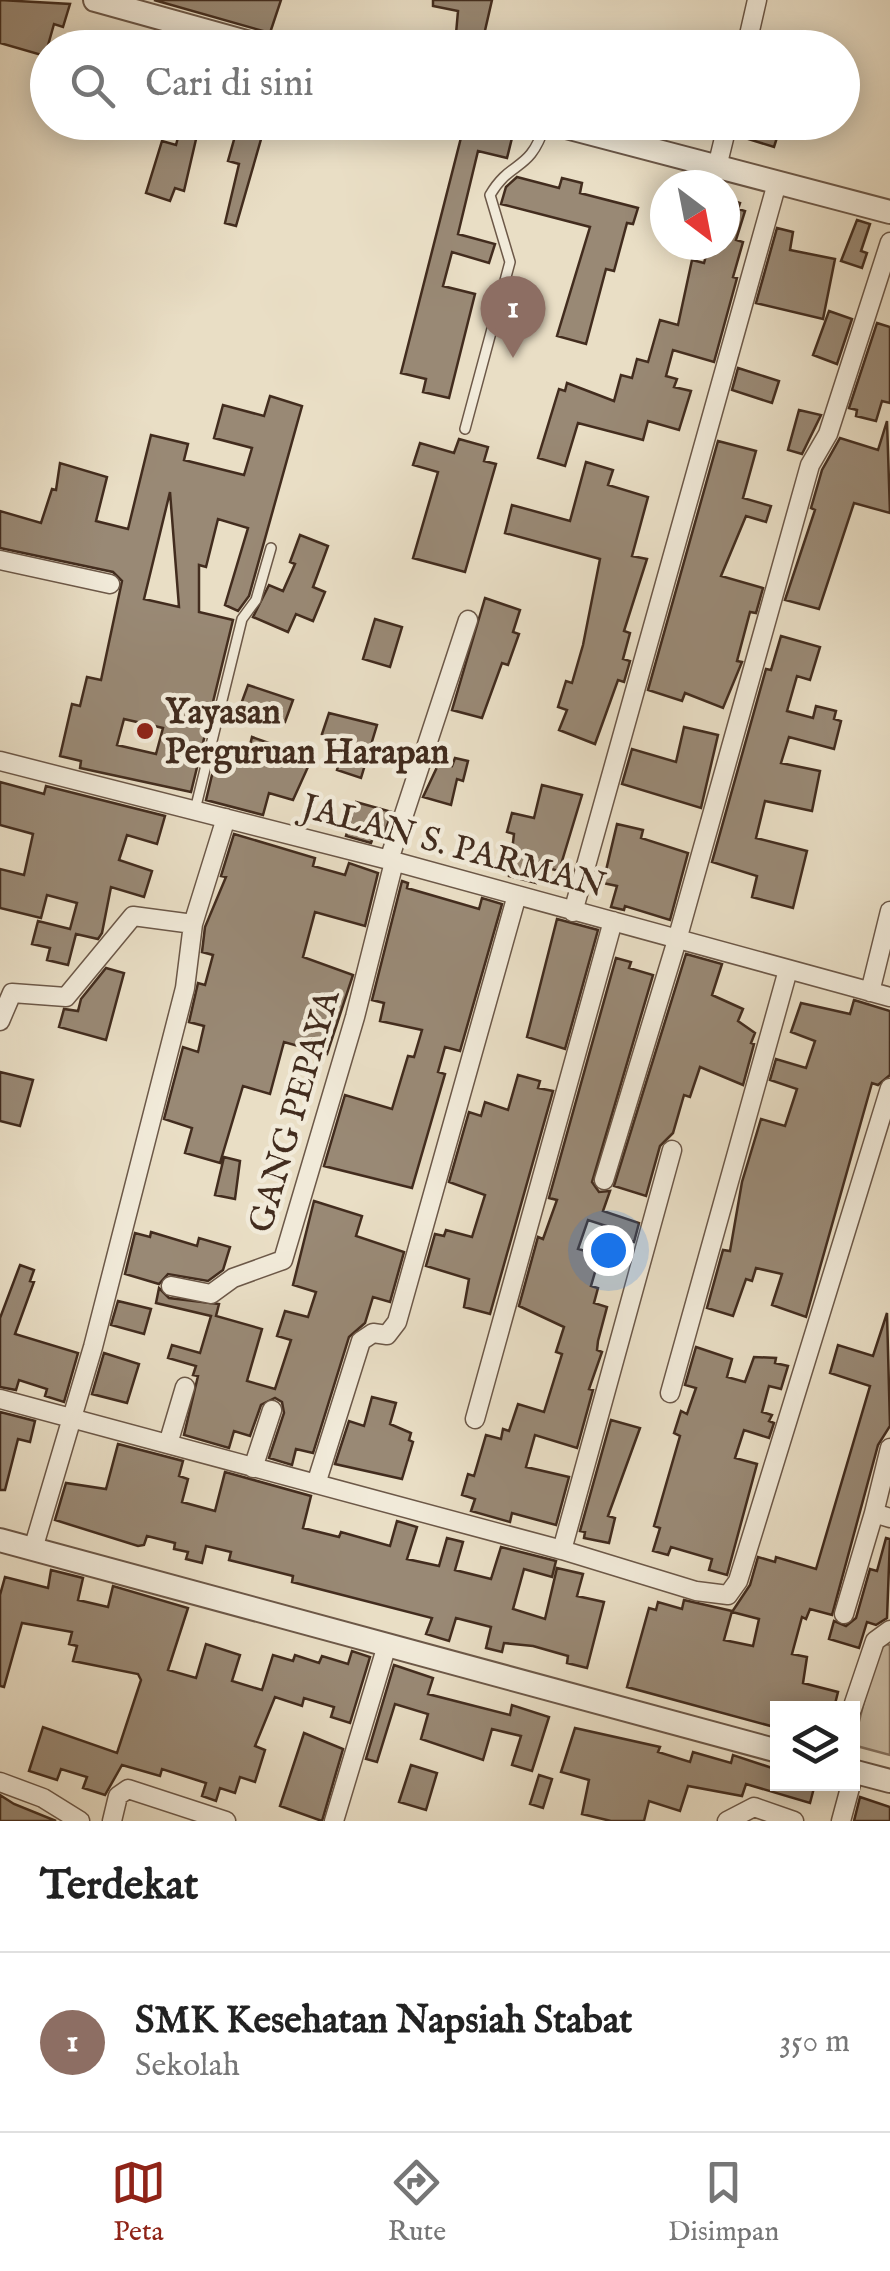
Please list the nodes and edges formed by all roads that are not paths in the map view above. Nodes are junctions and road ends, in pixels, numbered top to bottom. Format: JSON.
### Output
{"nodes":[{"id":1,"x":95,"y":0,"type":"edge"},
{"id":2,"x":757,"y":0,"type":"edge"},
{"id":3,"x":151,"y":8,"type":"edge"},
{"id":4,"x":215,"y":30,"type":"edge"},
{"id":5,"x":750,"y":30,"type":"edge"},
{"id":6,"x":540,"y":140,"type":"edge"},
{"id":7,"x":614,"y":140,"type":"edge"},
{"id":8,"x":724,"y":140,"type":"edge"},
{"id":9,"x":717,"y":167,"type":"junction"},
{"id":10,"x":777,"y":183,"type":"junction"},
{"id":11,"x":890,"y":212,"type":"edge"},
{"id":12,"x":890,"y":242,"type":"edge"},
{"id":13,"x":466,"y":429,"type":"dead end"},
{"id":14,"x":271,"y":548,"type":"dead end"},
{"id":15,"x":0,"y":560,"type":"edge"},
{"id":16,"x":110,"y":584,"type":"dead end"},
{"id":17,"x":468,"y":620,"type":"dead end"},
{"id":18,"x":0,"y":761,"type":"edge"},
{"id":19,"x":195,"y":810,"type":"junction"},
{"id":20,"x":226,"y":818,"type":"junction"},
{"id":21,"x":392,"y":861,"type":"junction"},
{"id":22,"x":516,"y":895,"type":"junction"},
{"id":23,"x":890,"y":910,"type":"edge"},
{"id":24,"x":572,"y":912,"type":"junction"},
{"id":25,"x":613,"y":921,"type":"junction"},
{"id":26,"x":192,"y":924,"type":"junction"},
{"id":27,"x":677,"y":940,"type":"junction"},
{"id":28,"x":788,"y":970,"type":"junction"},
{"id":29,"x":870,"y":992,"type":"junction"},
{"id":30,"x":890,"y":997,"type":"edge"},
{"id":31,"x":0,"y":1021,"type":"edge"},
{"id":32,"x":890,"y":1088,"type":"edge"},
{"id":33,"x":672,"y":1150,"type":"dead end"},
{"id":34,"x":604,"y":1180,"type":"dead end"},
{"id":35,"x":171,"y":1286,"type":"dead end"},
{"id":36,"x":184,"y":1387,"type":"dead end"},
{"id":37,"x":670,"y":1393,"type":"dead end"},
{"id":38,"x":0,"y":1399,"type":"edge"},
{"id":39,"x":272,"y":1410,"type":"dead end"},
{"id":40,"x":72,"y":1418,"type":"junction"},
{"id":41,"x":474,"y":1420,"type":"dead end"},
{"id":42,"x":168,"y":1444,"type":"junction"},
{"id":43,"x":890,"y":1448,"type":"edge"},
{"id":44,"x":254,"y":1468,"type":"junction"},
{"id":45,"x":316,"y":1484,"type":"junction"},
{"id":46,"x":882,"y":1516,"type":"edge"},
{"id":47,"x":0,"y":1540,"type":"edge"},
{"id":48,"x":33,"y":1549,"type":"junction"},
{"id":49,"x":562,"y":1550,"type":"junction"},
{"id":50,"x":844,"y":1614,"type":"dead end"},
{"id":51,"x":890,"y":1630,"type":"edge"},
{"id":52,"x":387,"y":1645,"type":"junction"},
{"id":53,"x":855,"y":1701,"type":"edge"},
{"id":54,"x":770,"y":1749,"type":"edge"},
{"id":55,"x":860,"y":1777,"type":"edge"},
{"id":56,"x":890,"y":1781,"type":"edge"},
{"id":57,"x":0,"y":1782,"type":"edge"},
{"id":58,"x":849,"y":1791,"type":"edge"},
{"id":59,"x":80,"y":1821,"type":"edge"},
{"id":60,"x":112,"y":1821,"type":"edge"},
{"id":61,"x":226,"y":1821,"type":"edge"},
{"id":62,"x":334,"y":1821,"type":"edge"},
{"id":63,"x":727,"y":1821,"type":"edge"},
{"id":64,"x":794,"y":1821,"type":"edge"},
{"id":65,"x":840,"y":1821,"type":"edge"}],
"edges":[{"from":1,"to":3,"type":"street"},
{"from":2,"to":5,"type":"street"},
{"from":3,"to":4,"type":"street"},
{"from":6,"to":13,"type":"lane"},
{"from":7,"to":9,"type":"street"},
{"from":8,"to":9,"type":"street"},
{"from":9,"to":10,"type":"street"},
{"from":10,"to":11,"type":"street"},
{"from":10,"to":24,"type":"street"},
{"from":12,"to":27,"type":"street"},
{"from":14,"to":19,"type":"lane"},
{"from":15,"to":16,"type":"street"},
{"from":17,"to":21,"type":"street","name":"GANG PEPAYA"},
{"from":18,"to":19,"type":"street","name":"JALAN S. PARMAN"},
{"from":19,"to":20,"type":"street","name":"JALAN S. PARMAN"},
{"from":20,"to":21,"type":"street","name":"JALAN S. PARMAN"},
{"from":20,"to":26,"type":"street"},
{"from":21,"to":22,"type":"street","name":"JALAN S. PARMAN"},
{"from":21,"to":35,"type":"street","name":"GANG PEPAYA"},
{"from":22,"to":24,"type":"street","name":"JALAN S. PARMAN"},
{"from":22,"to":45,"type":"street"},
{"from":23,"to":29,"type":"street"},
{"from":24,"to":25,"type":"street","name":"JALAN S. PARMAN"},
{"from":25,"to":27,"type":"street","name":"JALAN S. PARMAN"},
{"from":25,"to":41,"type":"street"},
{"from":26,"to":31,"type":"street"},
{"from":26,"to":40,"type":"street"},
{"from":27,"to":28,"type":"street","name":"JALAN S. PARMAN"},
{"from":27,"to":34,"type":"street"},
{"from":28,"to":29,"type":"street","name":"JALAN S. PARMAN"},
{"from":28,"to":37,"type":"street"},
{"from":29,"to":30,"type":"street","name":"JALAN S. PARMAN"},
{"from":32,"to":49,"type":"street"},
{"from":33,"to":49,"type":"street"},
{"from":36,"to":42,"type":"street"},
{"from":38,"to":40,"type":"street"},
{"from":39,"to":44,"type":"street"},
{"from":40,"to":42,"type":"street"},
{"from":40,"to":48,"type":"street"},
{"from":42,"to":44,"type":"street"},
{"from":43,"to":46,"type":"street"},
{"from":44,"to":45,"type":"street"},
{"from":45,"to":49,"type":"street"},
{"from":46,"to":50,"type":"street"},
{"from":47,"to":48,"type":"street"},
{"from":48,"to":52,"type":"street"},
{"from":51,"to":53,"type":"street"},
{"from":52,"to":54,"type":"street"},
{"from":52,"to":62,"type":"street"},
{"from":55,"to":56,"type":"street"},
{"from":57,"to":59,"type":"street"},
{"from":58,"to":65,"type":"street"},
{"from":60,"to":61,"type":"street"},
{"from":63,"to":64,"type":"street"}]}
